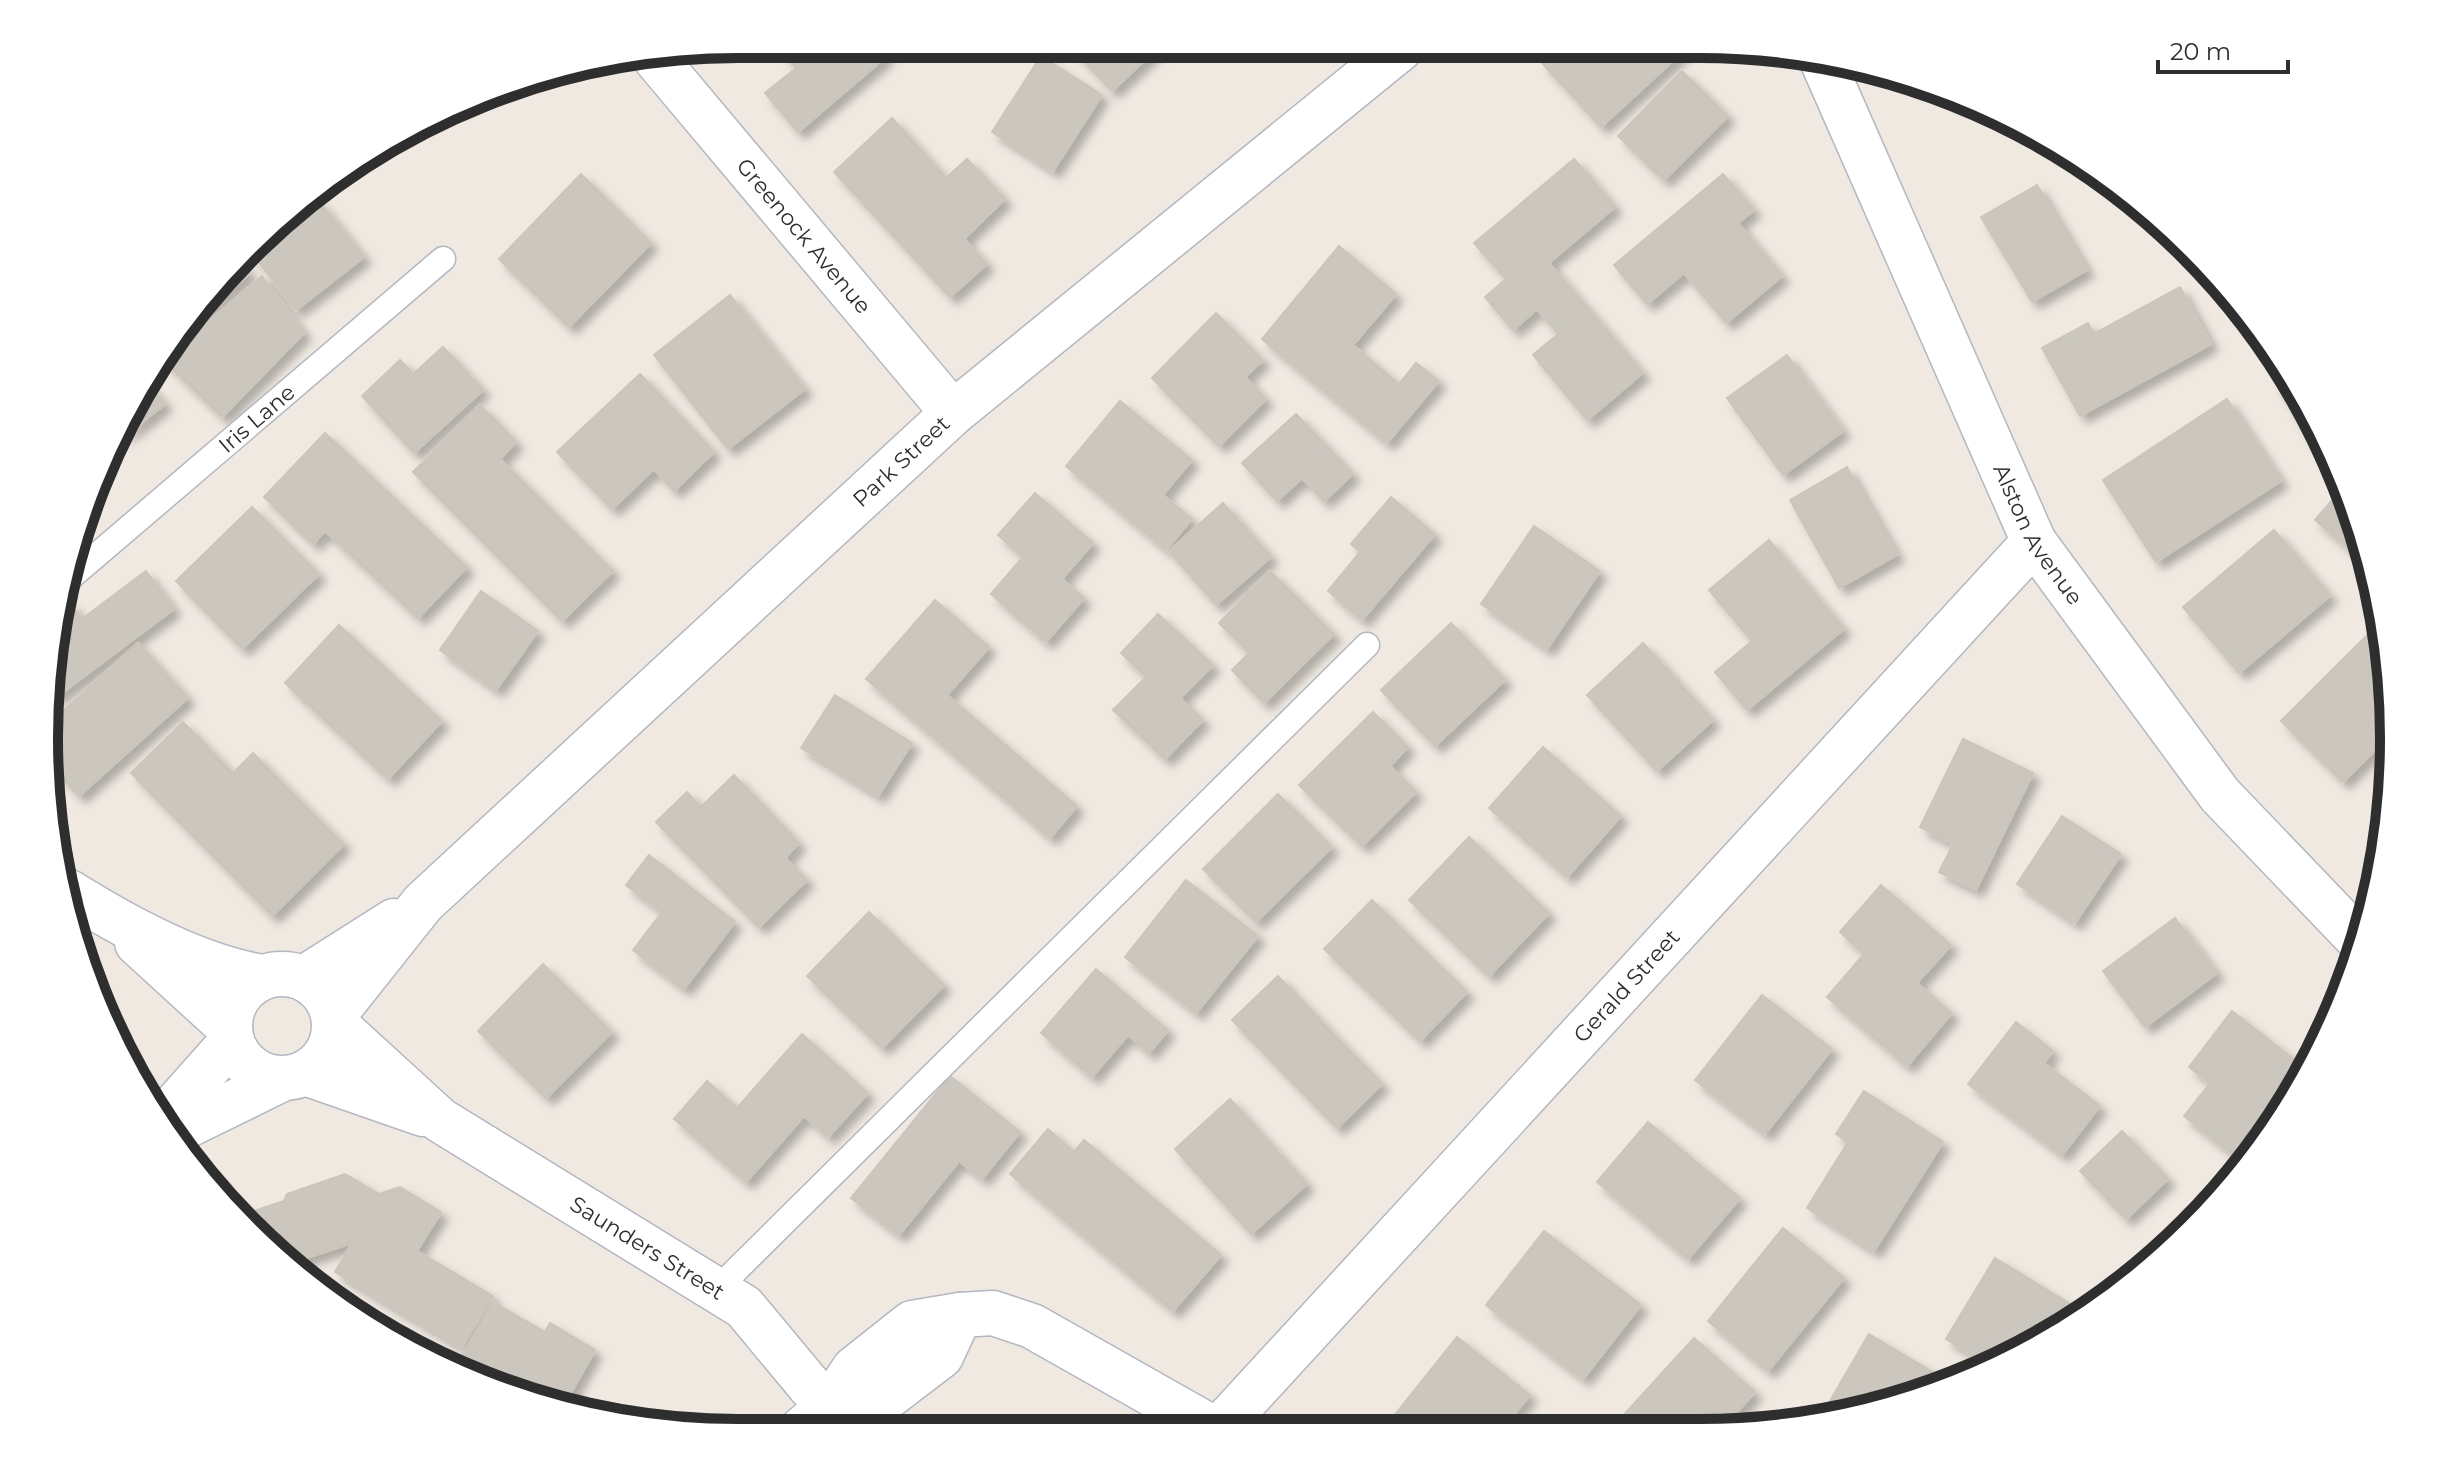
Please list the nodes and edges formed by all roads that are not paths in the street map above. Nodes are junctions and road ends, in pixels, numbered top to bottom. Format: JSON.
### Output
{"nodes":[{"id":1,"x":1389,"y":58,"type":"edge"},
{"id":2,"x":666,"y":62,"type":"edge"},
{"id":3,"x":1826,"y":70,"type":"edge"},
{"id":4,"x":443,"y":259,"type":"dead end"},
{"id":5,"x":953,"y":413,"type":"junction"},
{"id":6,"x":2034,"y":542,"type":"junction"},
{"id":7,"x":79,"y":570,"type":"edge"},
{"id":8,"x":1367,"y":645,"type":"dead end"},
{"id":9,"x":77,"y":897,"type":"edge"},
{"id":10,"x":423,"y":903,"type":"junction"},
{"id":11,"x":106,"y":915,"type":"junction"},
{"id":12,"x":2352,"y":932,"type":"edge"},
{"id":13,"x":283,"y":978,"type":"junction"},
{"id":14,"x":334,"y":1020,"type":"junction"},
{"id":15,"x":231,"y":1035,"type":"junction"},
{"id":16,"x":293,"y":1076,"type":"junction"},
{"id":17,"x":169,"y":1111,"type":"edge"},
{"id":18,"x":440,"y":1120,"type":"junction"},
{"id":19,"x":181,"y":1129,"type":"edge"},
{"id":20,"x":716,"y":1290,"type":"junction"},
{"id":21,"x":816,"y":1418,"type":"edge"},
{"id":22,"x":1199,"y":1419,"type":"edge"},
{"id":23,"x":1226,"y":1419,"type":"edge"}],
"edges":[{"from":1,"to":5,"type":"street","name":"Park Street"},
{"from":2,"to":5,"type":"street","name":"Greenock Avenue"},
{"from":3,"to":6,"type":"street","name":"Alston Avenue"},
{"from":4,"to":7,"type":"lane","name":"Iris Lane"},
{"from":5,"to":10,"type":"street","name":"Park Street"},
{"from":6,"to":12,"type":"street","name":"Alston Avenue"},
{"from":6,"to":23,"type":"street","name":"Gerald Street"},
{"from":8,"to":20,"type":"lane"},
{"from":9,"to":11,"type":"street"},
{"from":10,"to":13,"type":"street","name":"Park Street"},
{"from":10,"to":14,"type":"street","name":"Park Street"},
{"from":11,"to":13,"type":"street"},
{"from":11,"to":15,"type":"street"},
{"from":13,"to":14,"type":"street"},
{"from":13,"to":15,"type":"street"},
{"from":14,"to":16,"type":"street"},
{"from":14,"to":18,"type":"street","name":"Saunders Street"},
{"from":15,"to":16,"type":"street"},
{"from":15,"to":17,"type":"street"},
{"from":16,"to":18,"type":"street","name":"Saunders Street"},
{"from":16,"to":19,"type":"street"},
{"from":18,"to":20,"type":"street","name":"Saunders Street"},
{"from":20,"to":21,"type":"street","name":"Saunders Street"},
{"from":21,"to":22,"type":"street","name":"Saunders Street"}]}
